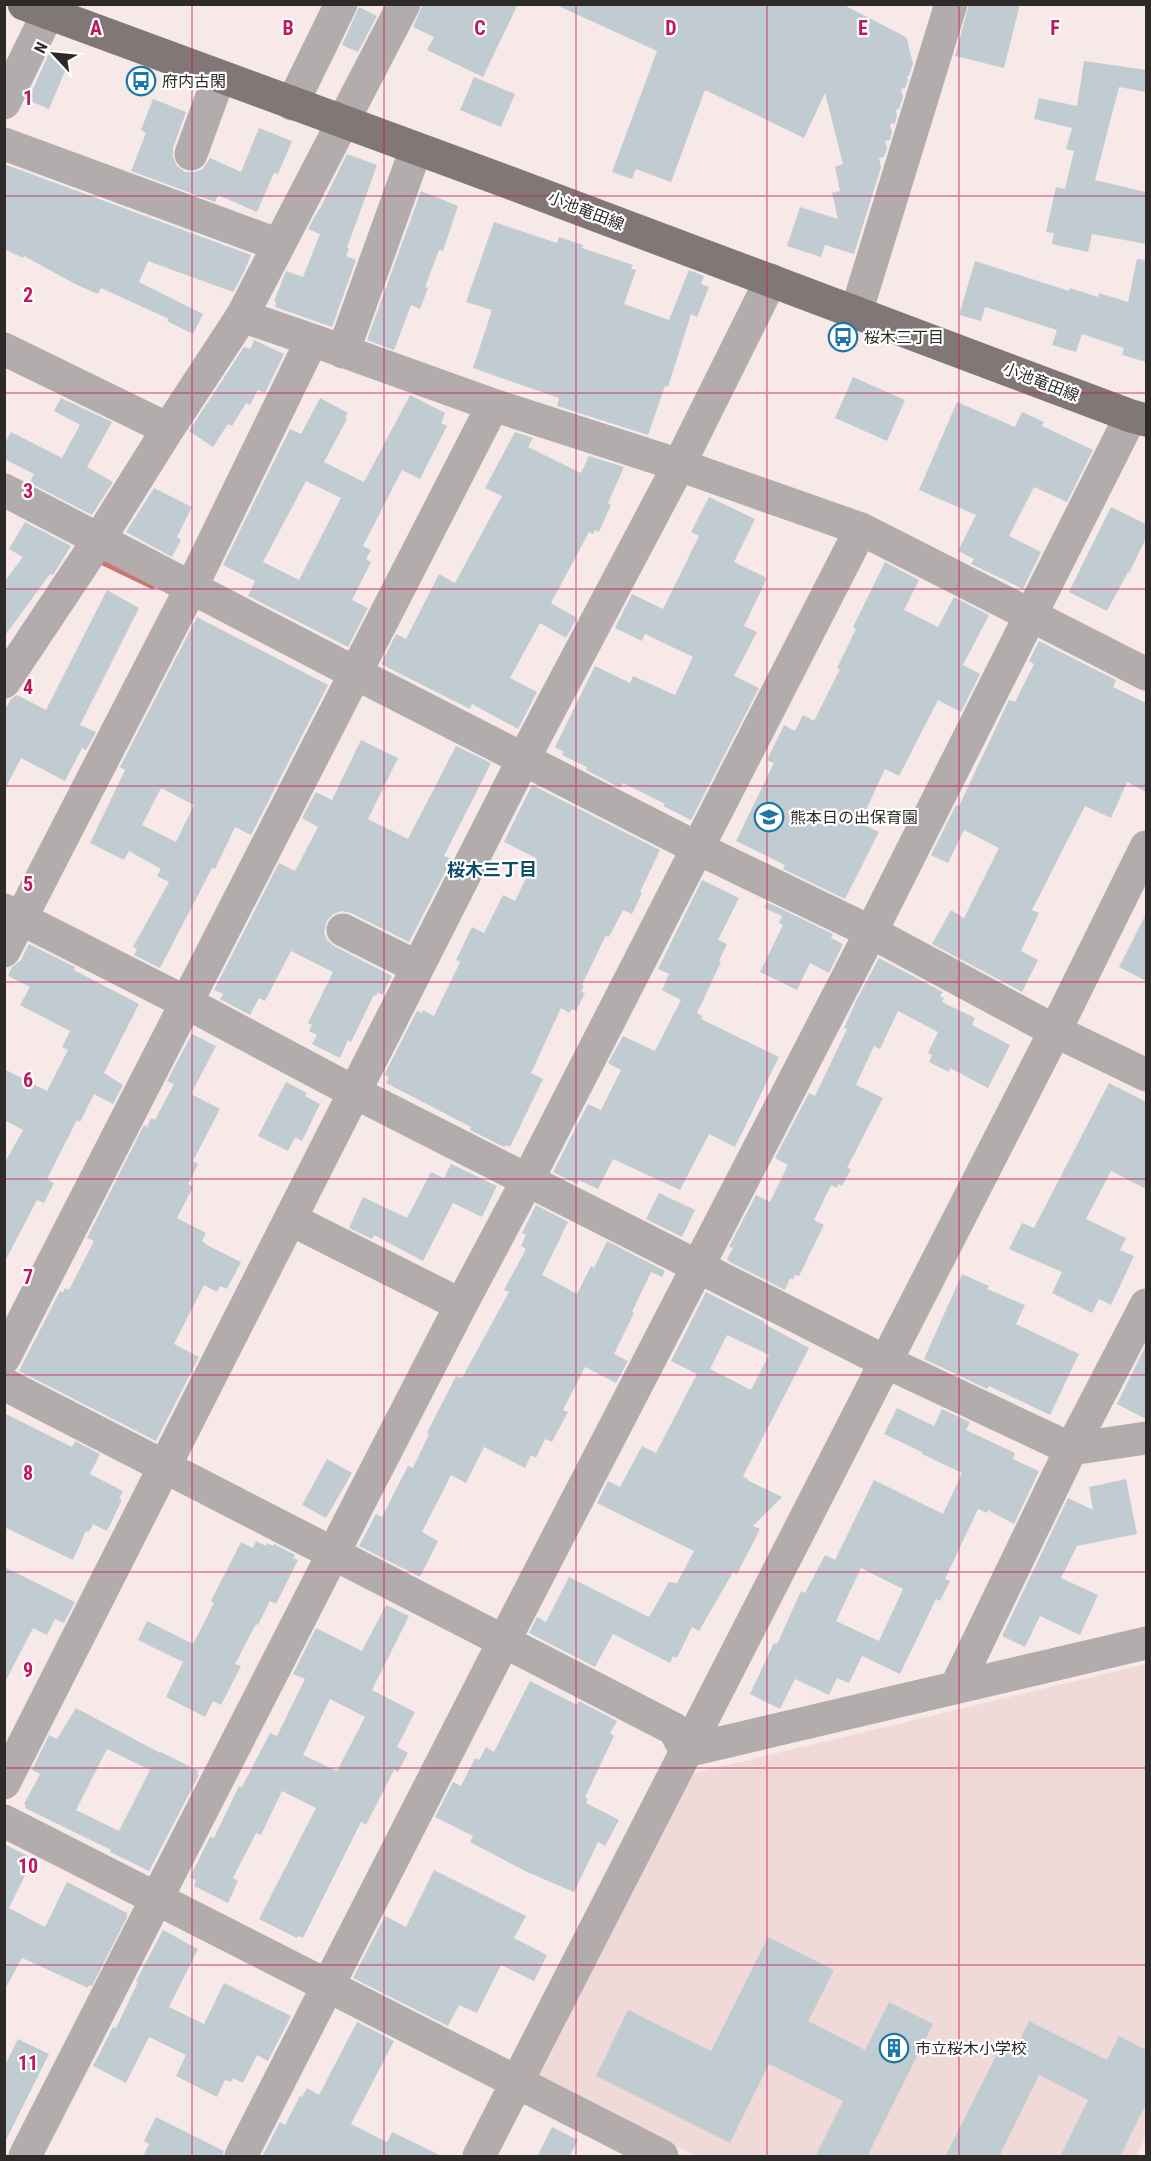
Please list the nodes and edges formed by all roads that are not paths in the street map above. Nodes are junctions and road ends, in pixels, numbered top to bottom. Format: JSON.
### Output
{"nodes":[{"id":1,"x":341,"y":4,"type":"edge"},
{"id":2,"x":404,"y":4,"type":"edge"},
{"id":3,"x":951,"y":4,"type":"edge"},
{"id":4,"x":52,"y":10,"type":"edge"},
{"id":5,"x":219,"y":77,"type":"junction"},
{"id":6,"x":4,"y":103,"type":"edge"},
{"id":7,"x":292,"y":104,"type":"junction"},
{"id":8,"x":342,"y":123,"type":"junction"},
{"id":9,"x":4,"y":144,"type":"edge"},
{"id":10,"x":416,"y":149,"type":"junction"},
{"id":11,"x":191,"y":154,"type":"dead end"},
{"id":12,"x":279,"y":245,"type":"junction"},
{"id":13,"x":771,"y":280,"type":"junction"},
{"id":14,"x":856,"y":313,"type":"junction"},
{"id":15,"x":242,"y":316,"type":"junction"},
{"id":16,"x":312,"y":340,"type":"junction"},
{"id":17,"x":4,"y":349,"type":"edge"},
{"id":18,"x":343,"y":352,"type":"junction"},
{"id":19,"x":493,"y":405,"type":"junction"},
{"id":20,"x":1139,"y":418,"type":"edge"},
{"id":21,"x":168,"y":429,"type":"junction"},
{"id":22,"x":679,"y":465,"type":"junction"},
{"id":23,"x":4,"y":490,"type":"edge"},
{"id":24,"x":861,"y":529,"type":"junction"},
{"id":25,"x":98,"y":541,"type":"junction"},
{"id":26,"x":191,"y":588,"type":"junction"},
{"id":27,"x":1032,"y":615,"type":"junction"},
{"id":28,"x":357,"y":674,"type":"junction"},
{"id":29,"x":1146,"y":674,"type":"edge"},
{"id":30,"x":4,"y":682,"type":"edge"},
{"id":31,"x":524,"y":758,"type":"junction"},
{"id":32,"x":1146,"y":847,"type":"edge"},
{"id":33,"x":697,"y":848,"type":"junction"},
{"id":34,"x":13,"y":914,"type":"edge"},
{"id":35,"x":343,"y":930,"type":"dead end"},
{"id":36,"x":871,"y":932,"type":"junction"},
{"id":37,"x":4,"y":951,"type":"edge"},
{"id":38,"x":417,"y":967,"type":"junction"},
{"id":39,"x":187,"y":1003,"type":"junction"},
{"id":40,"x":1055,"y":1030,"type":"junction"},
{"id":41,"x":1146,"y":1075,"type":"edge"},
{"id":42,"x":354,"y":1092,"type":"junction"},
{"id":43,"x":528,"y":1179,"type":"junction"},
{"id":44,"x":290,"y":1219,"type":"junction"},
{"id":45,"x":698,"y":1265,"type":"junction"},
{"id":46,"x":461,"y":1305,"type":"junction"},
{"id":47,"x":1146,"y":1305,"type":"edge"},
{"id":48,"x":4,"y":1358,"type":"edge"},
{"id":49,"x":885,"y":1360,"type":"junction"},
{"id":50,"x":4,"y":1384,"type":"edge"},
{"id":51,"x":1146,"y":1438,"type":"edge"},
{"id":52,"x":1071,"y":1449,"type":"junction"},
{"id":53,"x":163,"y":1467,"type":"junction"},
{"id":54,"x":332,"y":1553,"type":"junction"},
{"id":55,"x":504,"y":1641,"type":"junction"},
{"id":56,"x":1146,"y":1643,"type":"edge"},
{"id":57,"x":956,"y":1687,"type":"junction"},
{"id":58,"x":686,"y":1751,"type":"junction"},
{"id":59,"x":4,"y":1783,"type":"edge"},
{"id":60,"x":4,"y":1821,"type":"edge"},
{"id":61,"x":158,"y":1901,"type":"junction"},
{"id":62,"x":328,"y":1986,"type":"junction"},
{"id":63,"x":517,"y":2082,"type":"junction"},
{"id":64,"x":25,"y":2157,"type":"edge"},
{"id":65,"x":241,"y":2157,"type":"edge"},
{"id":66,"x":479,"y":2157,"type":"edge"},
{"id":67,"x":662,"y":2157,"type":"edge"}],
"edges":[{"from":1,"to":7,"type":"street"},
{"from":2,"to":8,"type":"street"},
{"from":3,"to":14,"type":"street"},
{"from":4,"to":5,"type":"main road","name":"小池竜田線"},
{"from":4,"to":6,"type":"street"},
{"from":5,"to":7,"type":"main road","name":"小池竜田線"},
{"from":5,"to":11,"type":"street"},
{"from":7,"to":8,"type":"main road","name":"小池竜田線"},
{"from":8,"to":10,"type":"main road","name":"小池竜田線"},
{"from":8,"to":12,"type":"street"},
{"from":9,"to":12,"type":"street"},
{"from":10,"to":13,"type":"main road","name":"小池竜田線"},
{"from":10,"to":18,"type":"street"},
{"from":12,"to":15,"type":"street"},
{"from":13,"to":14,"type":"main road","name":"小池竜田線"},
{"from":13,"to":22,"type":"street"},
{"from":14,"to":20,"type":"main road","name":"小池竜田線"},
{"from":15,"to":16,"type":"street"},
{"from":15,"to":21,"type":"street"},
{"from":16,"to":18,"type":"street"},
{"from":16,"to":26,"type":"street"},
{"from":17,"to":21,"type":"street"},
{"from":18,"to":19,"type":"street"},
{"from":19,"to":22,"type":"street"},
{"from":19,"to":28,"type":"street"},
{"from":20,"to":27,"type":"street"},
{"from":21,"to":25,"type":"street"},
{"from":22,"to":24,"type":"street"},
{"from":22,"to":31,"type":"street"},
{"from":23,"to":25,"type":"street"},
{"from":24,"to":27,"type":"street"},
{"from":24,"to":33,"type":"street"},
{"from":25,"to":26,"type":"street"},
{"from":25,"to":30,"type":"street"},
{"from":26,"to":28,"type":"street"},
{"from":26,"to":34,"type":"street"},
{"from":27,"to":29,"type":"street"},
{"from":27,"to":36,"type":"street"},
{"from":28,"to":31,"type":"street"},
{"from":28,"to":39,"type":"street"},
{"from":31,"to":33,"type":"street"},
{"from":31,"to":38,"type":"street"},
{"from":32,"to":40,"type":"street"},
{"from":33,"to":36,"type":"street"},
{"from":33,"to":43,"type":"street"},
{"from":34,"to":37,"type":"street"},
{"from":34,"to":39,"type":"street"},
{"from":35,"to":38,"type":"street"},
{"from":36,"to":40,"type":"street"},
{"from":36,"to":45,"type":"street"},
{"from":38,"to":42,"type":"street"},
{"from":39,"to":42,"type":"street"},
{"from":39,"to":48,"type":"street"},
{"from":40,"to":41,"type":"street"},
{"from":40,"to":49,"type":"street"},
{"from":42,"to":43,"type":"street"},
{"from":42,"to":44,"type":"street"},
{"from":43,"to":45,"type":"street"},
{"from":43,"to":46,"type":"street"},
{"from":44,"to":46,"type":"street"},
{"from":44,"to":53,"type":"street"},
{"from":45,"to":49,"type":"street"},
{"from":45,"to":55,"type":"street"},
{"from":46,"to":54,"type":"street"},
{"from":47,"to":52,"type":"street"},
{"from":49,"to":52,"type":"street"},
{"from":49,"to":58,"type":"street"},
{"from":50,"to":53,"type":"street"},
{"from":51,"to":52,"type":"street"},
{"from":52,"to":57,"type":"street"},
{"from":53,"to":54,"type":"street"},
{"from":53,"to":59,"type":"street"},
{"from":54,"to":55,"type":"street"},
{"from":54,"to":61,"type":"street"},
{"from":55,"to":58,"type":"street"},
{"from":55,"to":62,"type":"street"},
{"from":56,"to":57,"type":"street"},
{"from":57,"to":58,"type":"street"},
{"from":58,"to":63,"type":"street"},
{"from":60,"to":61,"type":"street"},
{"from":61,"to":62,"type":"street"},
{"from":61,"to":64,"type":"street"},
{"from":62,"to":63,"type":"street"},
{"from":62,"to":65,"type":"street"},
{"from":63,"to":66,"type":"street"},
{"from":63,"to":67,"type":"street"}]}
